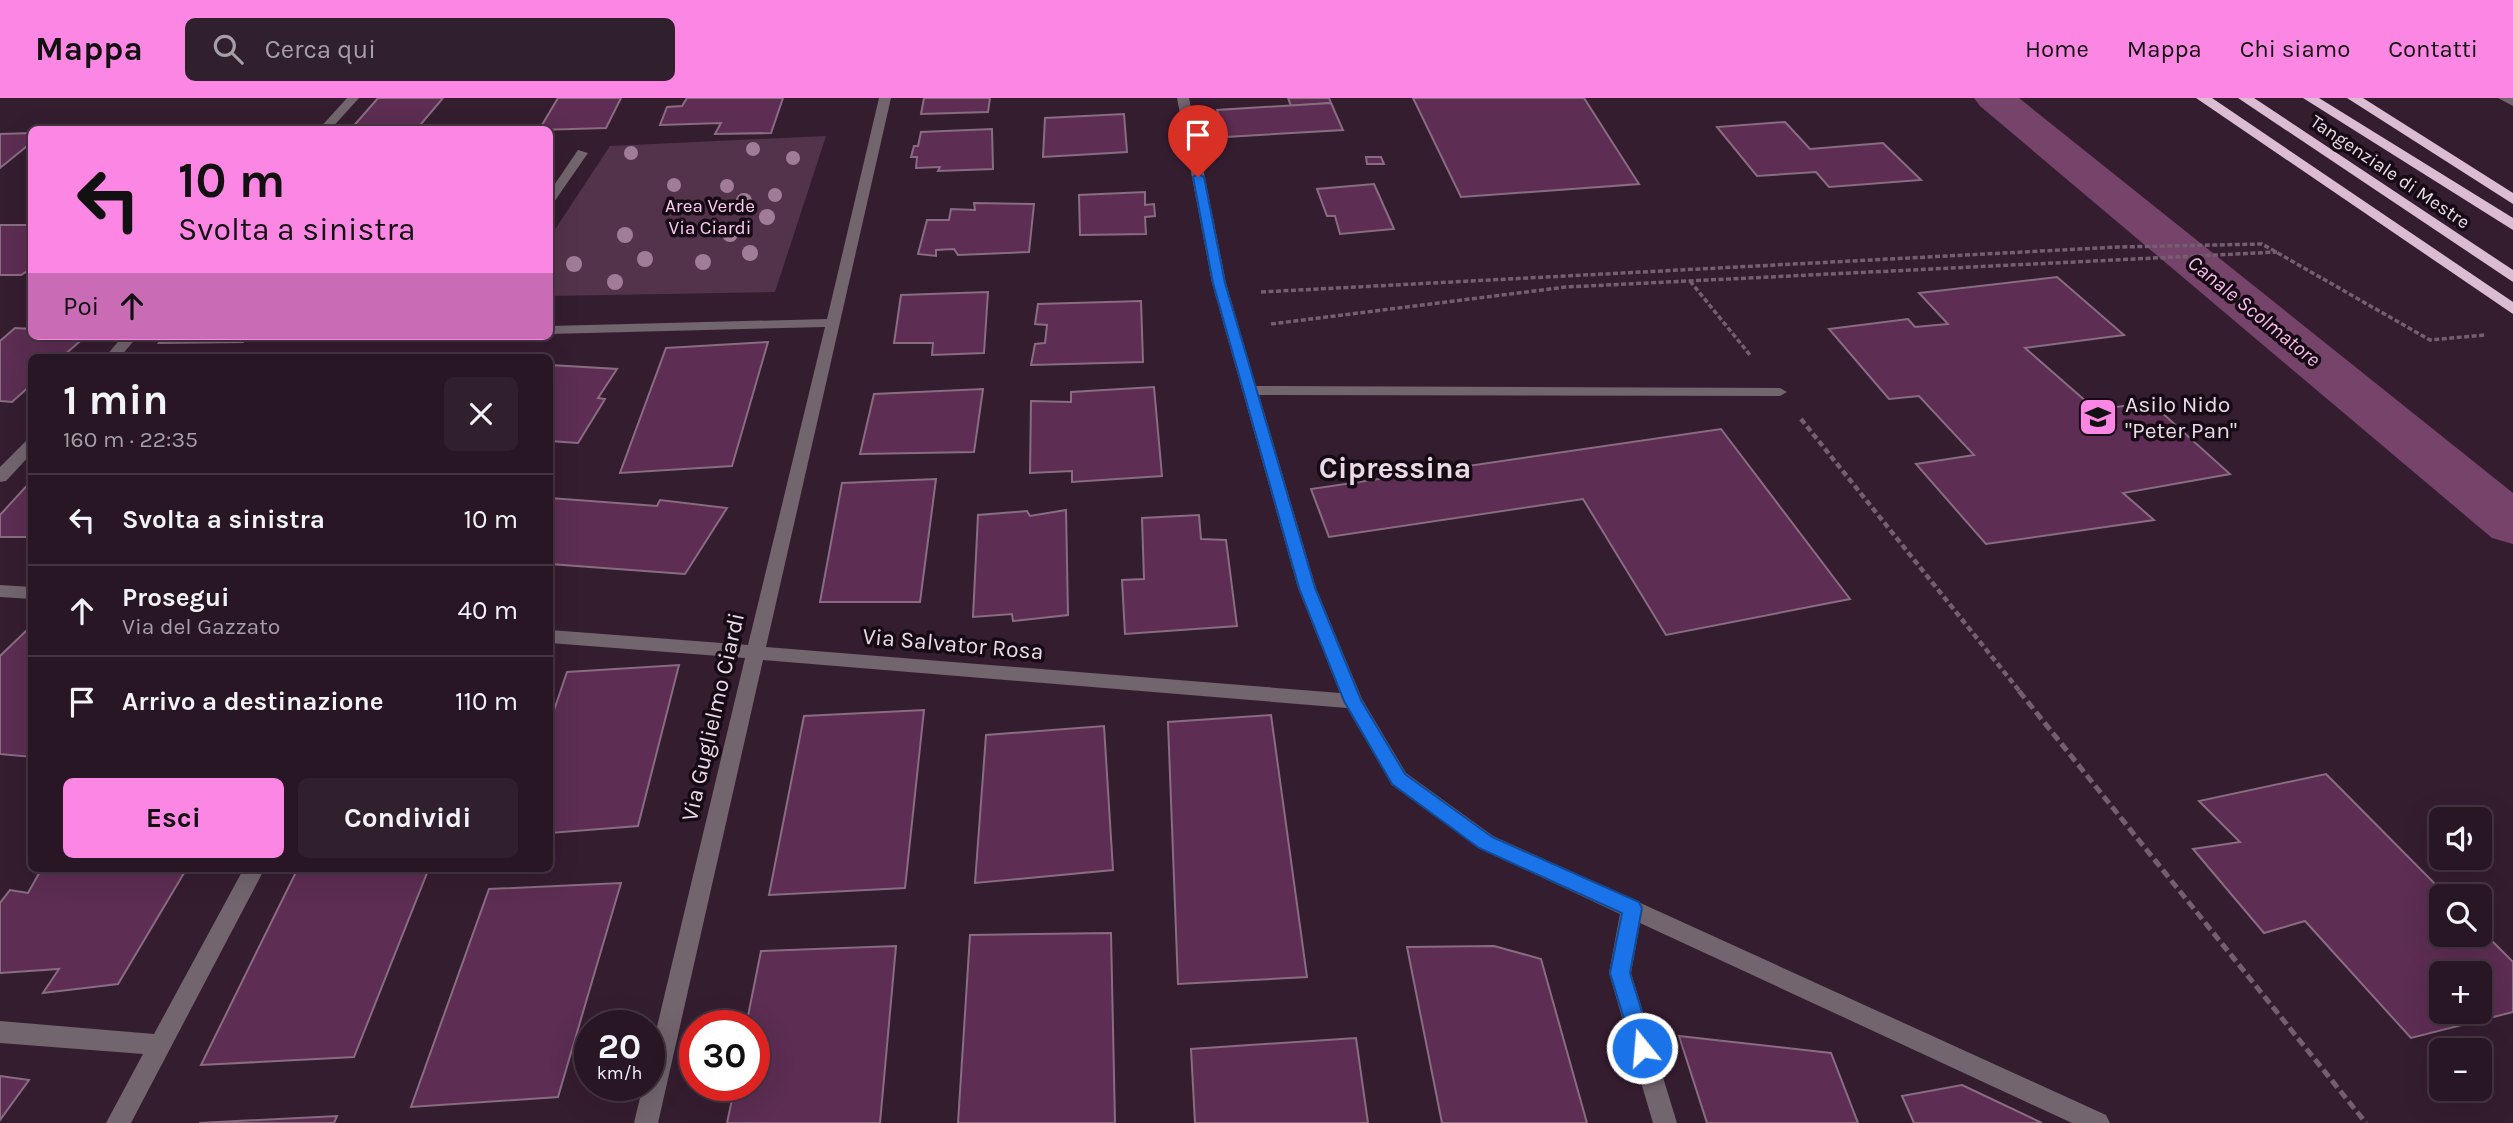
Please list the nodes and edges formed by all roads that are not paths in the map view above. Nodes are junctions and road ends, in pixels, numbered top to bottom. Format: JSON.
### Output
{"nodes":[{"id":1,"x":353,"y":98,"type":"edge"},
{"id":2,"x":885,"y":98,"type":"edge"},
{"id":3,"x":1183,"y":98,"type":"edge"},
{"id":4,"x":2203,"y":98,"type":"edge"},
{"id":5,"x":2245,"y":98,"type":"edge"},
{"id":6,"x":2310,"y":98,"type":"edge"},
{"id":7,"x":2354,"y":98,"type":"edge"},
{"id":8,"x":2504,"y":98,"type":"edge"},
{"id":9,"x":2513,"y":103,"type":"edge"},
{"id":10,"x":327,"y":126,"type":"edge"},
{"id":11,"x":582,"y":153,"type":"dead end"},
{"id":12,"x":553,"y":196,"type":"edge"},
{"id":13,"x":2513,"y":200,"type":"edge"},
{"id":14,"x":2513,"y":225,"type":"edge"},
{"id":15,"x":2513,"y":277,"type":"edge"},
{"id":16,"x":2513,"y":309,"type":"edge"},
{"id":17,"x":832,"y":323,"type":"junction"},
{"id":18,"x":553,"y":330,"type":"edge"},
{"id":19,"x":127,"y":340,"type":"edge"},
{"id":20,"x":115,"y":354,"type":"edge"},
{"id":21,"x":1250,"y":390,"type":"junction"},
{"id":22,"x":1780,"y":392,"type":"road end"},
{"id":23,"x":28,"y":447,"type":"edge"},
{"id":24,"x":0,"y":477,"type":"edge"},
{"id":25,"x":0,"y":591,"type":"edge"},
{"id":26,"x":28,"y":593,"type":"edge"},
{"id":27,"x":553,"y":636,"type":"edge"},
{"id":28,"x":755,"y":653,"type":"junction"},
{"id":29,"x":1353,"y":701,"type":"junction"},
{"id":30,"x":253,"y":872,"type":"edge"},
{"id":31,"x":1632,"y":908,"type":"junction"},
{"id":32,"x":0,"y":1032,"type":"edge"},
{"id":33,"x":160,"y":1045,"type":"junction"},
{"id":34,"x":118,"y":1123,"type":"edge"},
{"id":35,"x":646,"y":1123,"type":"edge"},
{"id":36,"x":1665,"y":1123,"type":"edge"},
{"id":37,"x":2098,"y":1123,"type":"edge"}],
"edges":[{"from":1,"to":10,"type":"street"},
{"from":2,"to":17,"type":"street","name":"Via Guglielmo Ciardi"},
{"from":3,"to":21,"type":"street"},
{"from":4,"to":16,"type":"highway"},
{"from":5,"to":15,"type":"highway","name":"Tangenziale di Mestre"},
{"from":6,"to":14,"type":"highway","name":"Tangenziale di Mestre"},
{"from":7,"to":13,"type":"highway"},
{"from":8,"to":9,"type":"street"},
{"from":11,"to":12,"type":"street"},
{"from":17,"to":18,"type":"street"},
{"from":17,"to":28,"type":"street","name":"Via Guglielmo Ciardi"},
{"from":19,"to":20,"type":"street"},
{"from":21,"to":22,"type":"street"},
{"from":21,"to":29,"type":"street"},
{"from":23,"to":24,"type":"street"},
{"from":25,"to":26,"type":"street"},
{"from":27,"to":28,"type":"street","name":"Via Salvator Rosa"},
{"from":28,"to":29,"type":"street","name":"Via Salvator Rosa"},
{"from":28,"to":35,"type":"street","name":"Via Guglielmo Ciardi"},
{"from":29,"to":31,"type":"street"},
{"from":30,"to":33,"type":"street"},
{"from":31,"to":36,"type":"street"},
{"from":31,"to":37,"type":"street"},
{"from":32,"to":33,"type":"street"},
{"from":33,"to":34,"type":"street"}]}
